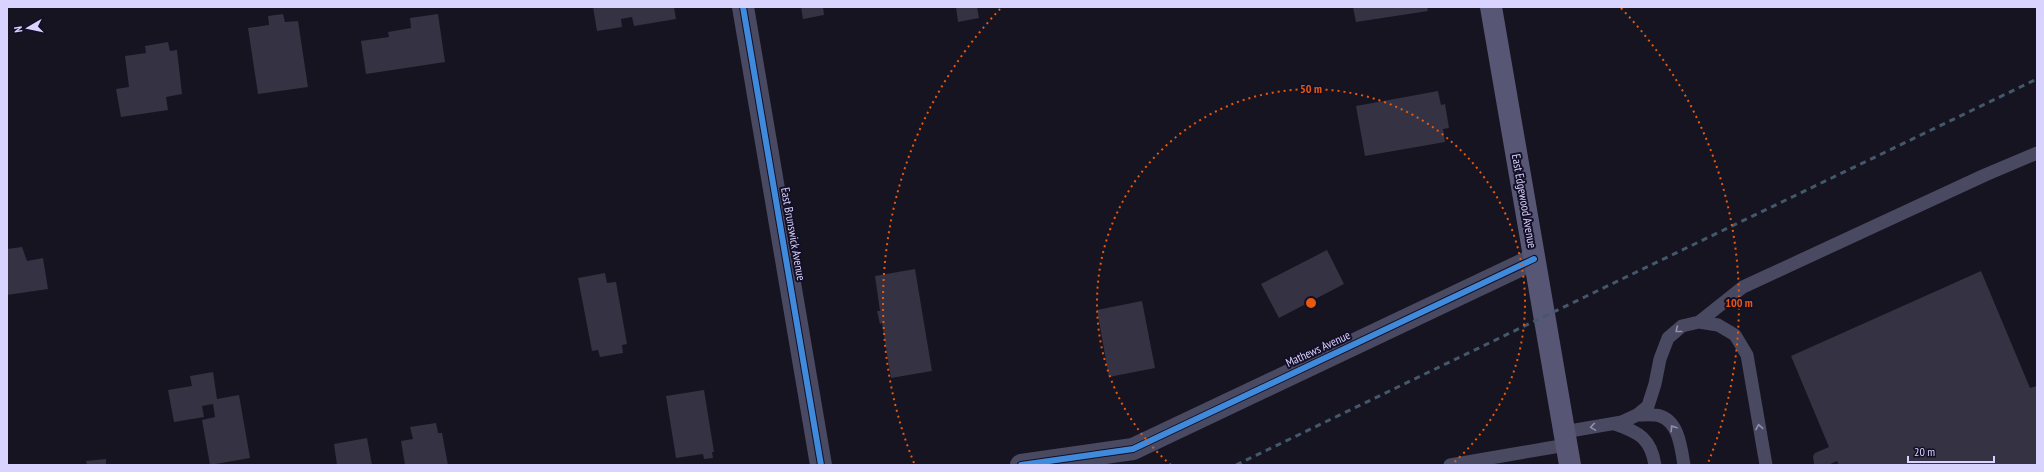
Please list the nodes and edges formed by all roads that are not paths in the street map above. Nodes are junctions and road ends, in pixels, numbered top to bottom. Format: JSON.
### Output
{"nodes":[{"id":1,"x":743,"y":7,"type":"edge"},
{"id":2,"x":1491,"y":7,"type":"edge"},
{"id":3,"x":2037,"y":153,"type":"edge"},
{"id":4,"x":1534,"y":259,"type":"junction"},
{"id":5,"x":1699,"y":322,"type":"junction"},
{"id":6,"x":1637,"y":415,"type":"junction"},
{"id":7,"x":1616,"y":424,"type":"junction"},
{"id":8,"x":1567,"y":447,"type":"edge"},
{"id":9,"x":821,"y":465,"type":"edge"},
{"id":10,"x":1020,"y":465,"type":"edge"},
{"id":11,"x":1450,"y":465,"type":"edge"},
{"id":12,"x":1656,"y":465,"type":"edge"},
{"id":13,"x":1684,"y":465,"type":"edge"},
{"id":14,"x":1766,"y":465,"type":"edge"}],
"edges":[{"from":1,"to":9,"type":"street","name":"East Brunswick Avenue"},
{"from":2,"to":4,"type":"main road","name":"East Edgewood Avenue"},
{"from":3,"to":5,"type":"lane"},
{"from":4,"to":8,"type":"main road","name":"East Edgewood Avenue"},
{"from":4,"to":10,"type":"street","name":"Mathews Avenue"},
{"from":5,"to":6,"type":"lane","one_way":true},
{"from":14,"to":5,"type":"lane","one_way":true},
{"from":6,"to":7,"type":"lane"},
{"from":13,"to":6,"type":"lane","one_way":true},
{"from":7,"to":8,"type":"lane","one_way":true},
{"from":7,"to":12,"type":"lane"},
{"from":8,"to":11,"type":"lane"}]}
